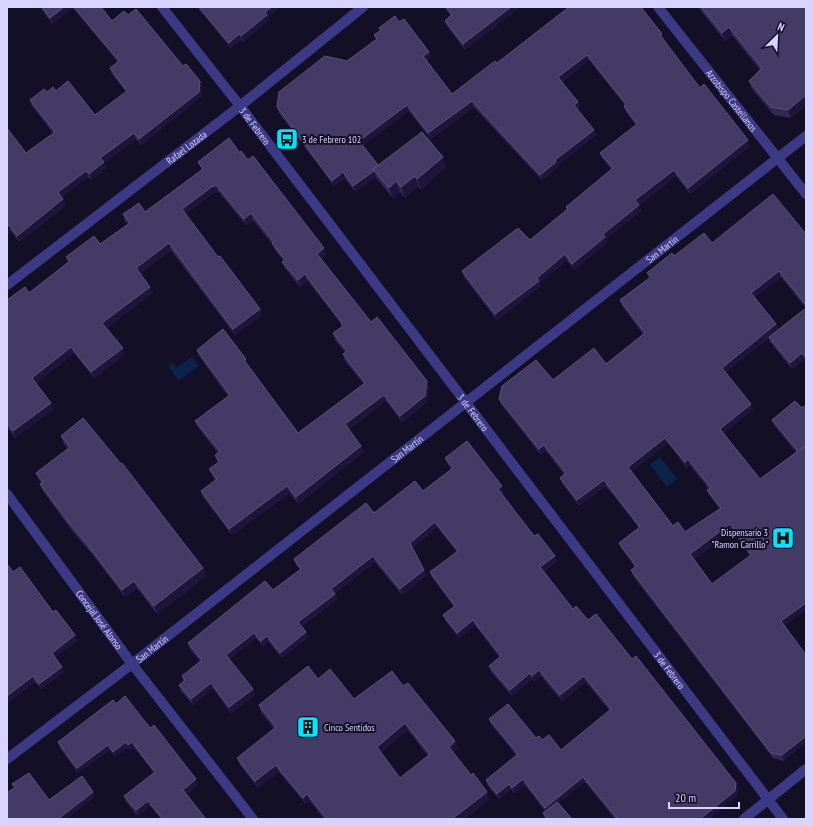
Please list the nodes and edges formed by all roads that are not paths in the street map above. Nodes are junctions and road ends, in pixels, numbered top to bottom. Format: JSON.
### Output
{"nodes":[{"id":1,"x":162,"y":7,"type":"edge"},
{"id":2,"x":363,"y":7,"type":"edge"},
{"id":3,"x":658,"y":7,"type":"edge"},
{"id":4,"x":240,"y":106,"type":"junction"},
{"id":5,"x":806,"y":136,"type":"edge"},
{"id":6,"x":778,"y":158,"type":"junction"},
{"id":7,"x":806,"y":194,"type":"edge"},
{"id":8,"x":7,"y":285,"type":"edge"},
{"id":9,"x":466,"y":403,"type":"junction"},
{"id":10,"x":7,"y":494,"type":"edge"},
{"id":11,"x":132,"y":664,"type":"junction"},
{"id":12,"x":7,"y":759,"type":"edge"},
{"id":13,"x":806,"y":769,"type":"edge"},
{"id":14,"x":768,"y":800,"type":"junction"},
{"id":15,"x":253,"y":819,"type":"edge"},
{"id":16,"x":744,"y":819,"type":"edge"},
{"id":17,"x":783,"y":819,"type":"edge"}],
"edges":[{"from":1,"to":4,"type":"street","name":"3 de Febrero"},
{"from":2,"to":4,"type":"street","name":"Rafael Lozada"},
{"from":3,"to":6,"type":"street","name":"Arzobispo Castellanos"},
{"from":4,"to":8,"type":"street","name":"Rafael Lozada"},
{"from":4,"to":9,"type":"street","name":"3 de Febrero"},
{"from":5,"to":6,"type":"street","name":"San Martín"},
{"from":6,"to":7,"type":"street","name":"Arzobispo Castellanos"},
{"from":6,"to":9,"type":"street","name":"San Martín"},
{"from":9,"to":11,"type":"street","name":"San Martín"},
{"from":9,"to":14,"type":"street","name":"3 de Febrero"},
{"from":10,"to":11,"type":"street","name":"Concejal José Alonso"},
{"from":11,"to":12,"type":"street","name":"San Martín"},
{"from":11,"to":15,"type":"street","name":"Concejal José Alonso"},
{"from":13,"to":14,"type":"street"},
{"from":14,"to":16,"type":"street"},
{"from":14,"to":17,"type":"street","name":"3 de Febrero"}]}
